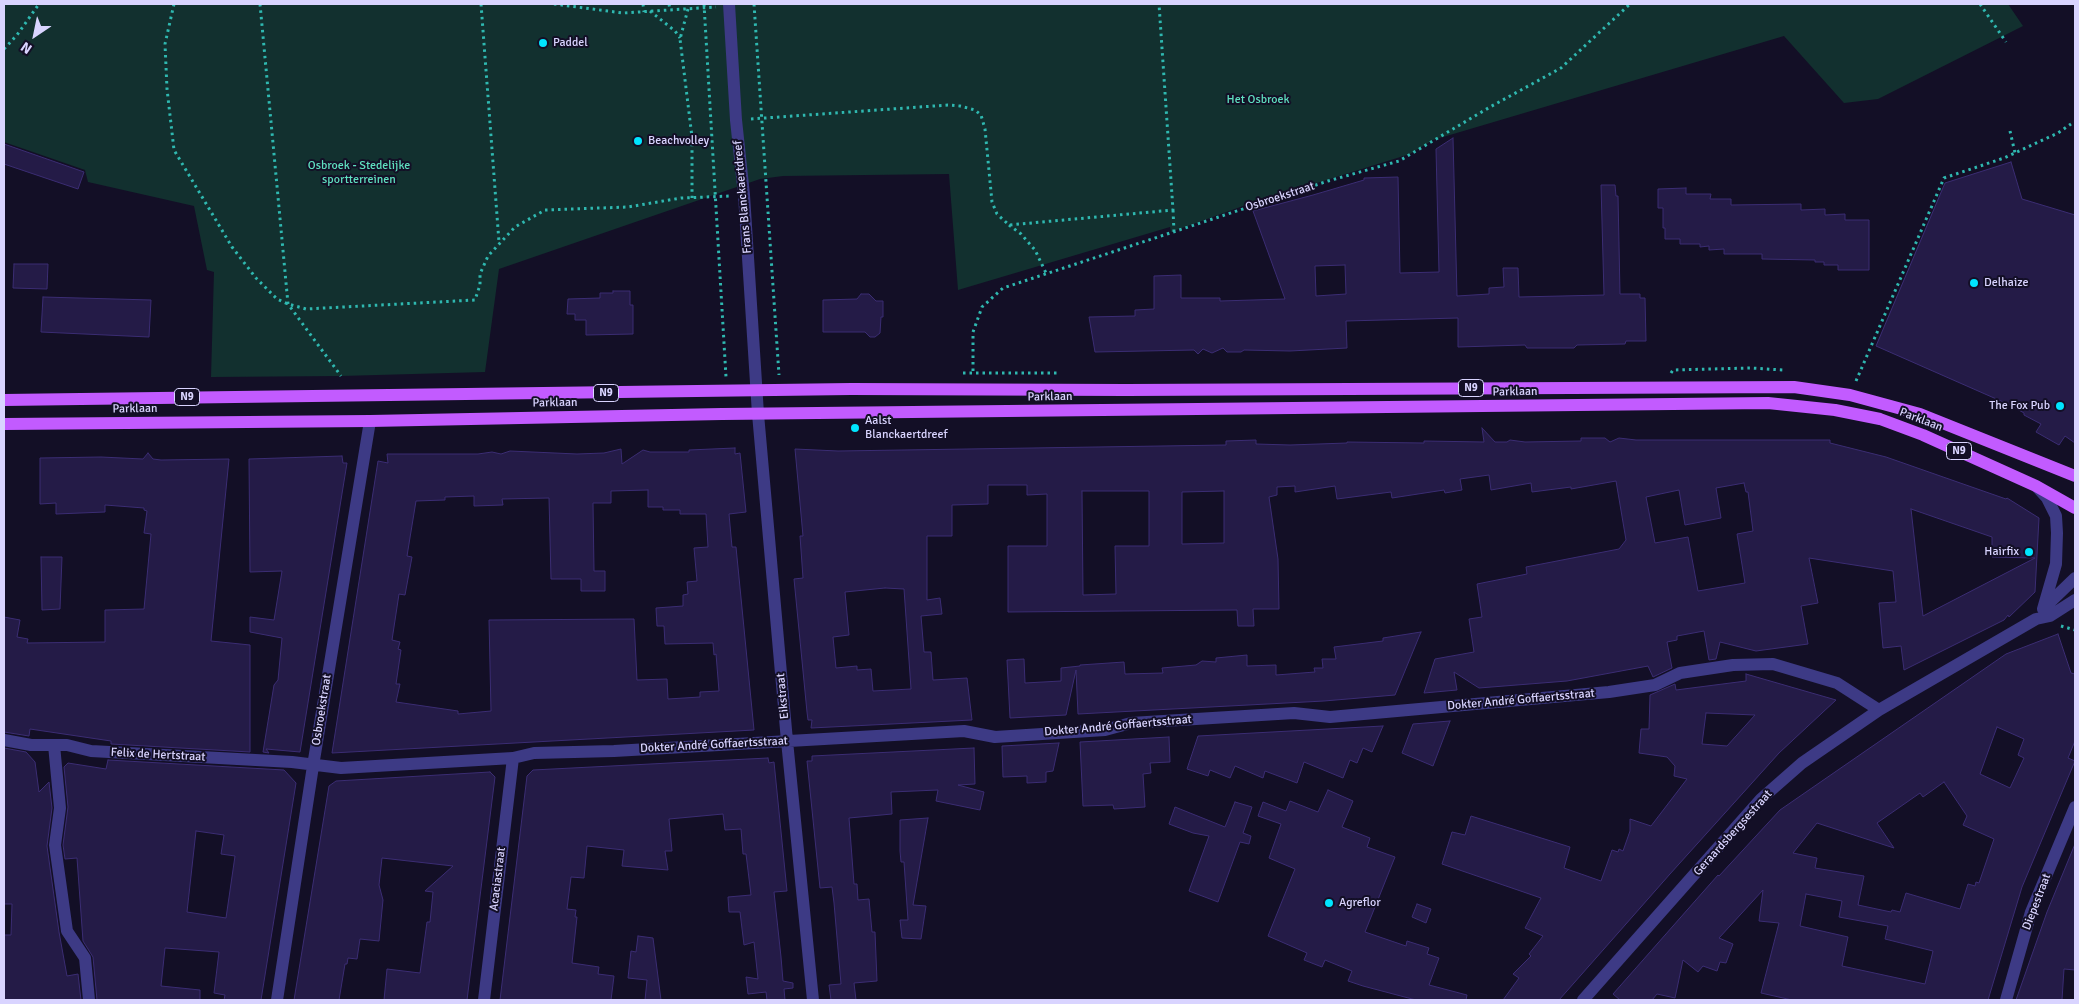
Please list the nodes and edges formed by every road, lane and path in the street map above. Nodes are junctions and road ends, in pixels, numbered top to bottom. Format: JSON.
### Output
{"nodes":[{"id":1,"x":39,"y":4,"type":"edge"},
{"id":2,"x":174,"y":4,"type":"edge"},
{"id":3,"x":260,"y":4,"type":"edge"},
{"id":4,"x":481,"y":4,"type":"edge"},
{"id":5,"x":554,"y":4,"type":"edge"},
{"id":6,"x":644,"y":4,"type":"edge"},
{"id":7,"x":670,"y":4,"type":"edge"},
{"id":8,"x":754,"y":4,"type":"edge"},
{"id":9,"x":1159,"y":4,"type":"edge"},
{"id":10,"x":1630,"y":4,"type":"edge"},
{"id":11,"x":1980,"y":4,"type":"edge"},
{"id":12,"x":729,"y":5,"type":"edge"},
{"id":13,"x":704,"y":6,"type":"edge"},
{"id":14,"x":688,"y":9,"type":"junction"},
{"id":15,"x":670,"y":10,"type":"junction"},
{"id":16,"x":650,"y":11,"type":"junction"},
{"id":17,"x":644,"y":12,"type":"junction"},
{"id":18,"x":680,"y":39,"type":"junction"},
{"id":19,"x":2006,"y":42,"type":"dead end"},
{"id":20,"x":4,"y":49,"type":"edge"},
{"id":21,"x":762,"y":118,"type":"junction"},
{"id":22,"x":736,"y":120,"type":"junction"},
{"id":23,"x":2071,"y":124,"type":"dead end"},
{"id":24,"x":2010,"y":130,"type":"dead end"},
{"id":25,"x":2015,"y":153,"type":"junction"},
{"id":26,"x":744,"y":195,"type":"junction"},
{"id":27,"x":716,"y":196,"type":"junction"},
{"id":28,"x":692,"y":198,"type":"junction"},
{"id":29,"x":1173,"y":210,"type":"junction"},
{"id":30,"x":1009,"y":225,"type":"junction"},
{"id":31,"x":1174,"y":232,"type":"junction"},
{"id":32,"x":500,"y":242,"type":"junction"},
{"id":33,"x":1046,"y":272,"type":"junction"},
{"id":34,"x":288,"y":304,"type":"junction"},
{"id":35,"x":342,"y":376,"type":"dead end"},
{"id":36,"x":726,"y":380,"type":"dead end"},
{"id":37,"x":779,"y":380,"type":"dead end"},
{"id":38,"x":973,"y":390,"type":"junction"},
{"id":39,"x":757,"y":391,"type":"junction"},
{"id":40,"x":1850,"y":395,"type":"junction"},
{"id":41,"x":4,"y":400,"type":"edge"},
{"id":42,"x":758,"y":414,"type":"junction"},
{"id":43,"x":370,"y":421,"type":"junction"},
{"id":44,"x":4,"y":424,"type":"edge"},
{"id":45,"x":2075,"y":476,"type":"edge"},
{"id":46,"x":2036,"y":486,"type":"junction"},
{"id":47,"x":2075,"y":508,"type":"edge"},
{"id":48,"x":2075,"y":578,"type":"edge"},
{"id":49,"x":2075,"y":600,"type":"edge"},
{"id":50,"x":2040,"y":614,"type":"junction"},
{"id":51,"x":1880,"y":710,"type":"junction"},
{"id":52,"x":4,"y":740,"type":"edge"},
{"id":53,"x":787,"y":741,"type":"junction"},
{"id":54,"x":54,"y":745,"type":"junction"},
{"id":55,"x":513,"y":758,"type":"junction"},
{"id":56,"x":313,"y":766,"type":"junction"},
{"id":57,"x":2075,"y":807,"type":"edge"},
{"id":58,"x":89,"y":1000,"type":"edge"},
{"id":59,"x":277,"y":1000,"type":"edge"},
{"id":60,"x":484,"y":1000,"type":"edge"},
{"id":61,"x":813,"y":1000,"type":"edge"},
{"id":62,"x":1583,"y":1000,"type":"edge"},
{"id":63,"x":2006,"y":1000,"type":"edge"}],
"edges":[{"from":1,"to":20,"type":"path"},
{"from":2,"to":34,"type":"path"},
{"from":3,"to":34,"type":"path"},
{"from":4,"to":32,"type":"path"},
{"from":5,"to":17,"type":"path"},
{"from":6,"to":17,"type":"path"},
{"from":7,"to":15,"type":"path"},
{"from":8,"to":21,"type":"path"},
{"from":9,"to":29,"type":"path"},
{"from":10,"to":31,"type":"path","name":"Osbroekstraat"},
{"from":11,"to":19,"type":"path"},
{"from":12,"to":13,"type":"path"},
{"from":12,"to":22,"type":"street","name":"Frans Blanckaertdreef"},
{"from":13,"to":14,"type":"path"},
{"from":13,"to":27,"type":"path"},
{"from":14,"to":15,"type":"path"},
{"from":14,"to":18,"type":"path"},
{"from":15,"to":16,"type":"path"},
{"from":16,"to":17,"type":"path"},
{"from":16,"to":18,"type":"path"},
{"from":18,"to":28,"type":"path"},
{"from":21,"to":22,"type":"path"},
{"from":21,"to":30,"type":"path"},
{"from":21,"to":37,"type":"path"},
{"from":22,"to":26,"type":"street","name":"Frans Blanckaertdreef"},
{"from":23,"to":25,"type":"path"},
{"from":24,"to":25,"type":"path"},
{"from":25,"to":40,"type":"path"},
{"from":26,"to":27,"type":"path"},
{"from":26,"to":39,"type":"street","name":"Frans Blanckaertdreef"},
{"from":27,"to":28,"type":"path"},
{"from":27,"to":36,"type":"path"},
{"from":28,"to":32,"type":"path"},
{"from":29,"to":30,"type":"path"},
{"from":29,"to":31,"type":"path"},
{"from":30,"to":33,"type":"path"},
{"from":31,"to":33,"type":"path","name":"Osbroekstraat"},
{"from":32,"to":34,"type":"path"},
{"from":33,"to":38,"type":"path","name":"Osbroekstraat"},
{"from":34,"to":35,"type":"path"},
{"from":38,"to":39,"type":"main road","name":"Parklaan","number":"N9"},
{"from":38,"to":40,"type":"main road","name":"Parklaan","number":"N9"},
{"from":39,"to":41,"type":"main road","name":"Parklaan","number":"N9"},
{"from":39,"to":42,"type":"street","name":"Eikstraat"},
{"from":40,"to":45,"type":"main road","name":"Parklaan","number":"N9"},
{"from":42,"to":43,"type":"main road","name":"Parklaan","number":"N9"},
{"from":42,"to":46,"type":"main road","name":"Parklaan","number":"N9"},
{"from":42,"to":53,"type":"street","name":"Eikstraat"},
{"from":43,"to":44,"type":"main road","name":"Parklaan","number":"N9"},
{"from":43,"to":56,"type":"street","name":"Osbroekstraat"},
{"from":46,"to":47,"type":"main road","name":"Parklaan","number":"N9"},
{"from":46,"to":50,"type":"street"},
{"from":48,"to":50,"type":"street","name":"Geraardsbergsestraat"},
{"from":49,"to":50,"type":"street","name":"Geraardsbergsestraat"},
{"from":50,"to":51,"type":"street","name":"Geraardsbergsestraat"},
{"from":51,"to":53,"type":"street","name":"Dokter André Goffaertsstraat"},
{"from":51,"to":62,"type":"street","name":"Geraardsbergsestraat"},
{"from":52,"to":54,"type":"street","name":"Felix de Hertstraat"},
{"from":53,"to":55,"type":"street","name":"Dokter André Goffaertsstraat"},
{"from":53,"to":61,"type":"street","name":"Eikstraat"},
{"from":54,"to":56,"type":"street","name":"Felix de Hertstraat"},
{"from":54,"to":58,"type":"street"},
{"from":55,"to":56,"type":"street","name":"Dokter André Goffaertsstraat"},
{"from":55,"to":60,"type":"street","name":"Acaciastraat"},
{"from":56,"to":59,"type":"street","name":"Osbroekstraat"},
{"from":57,"to":63,"type":"street","name":"Diepestraat"}]}
